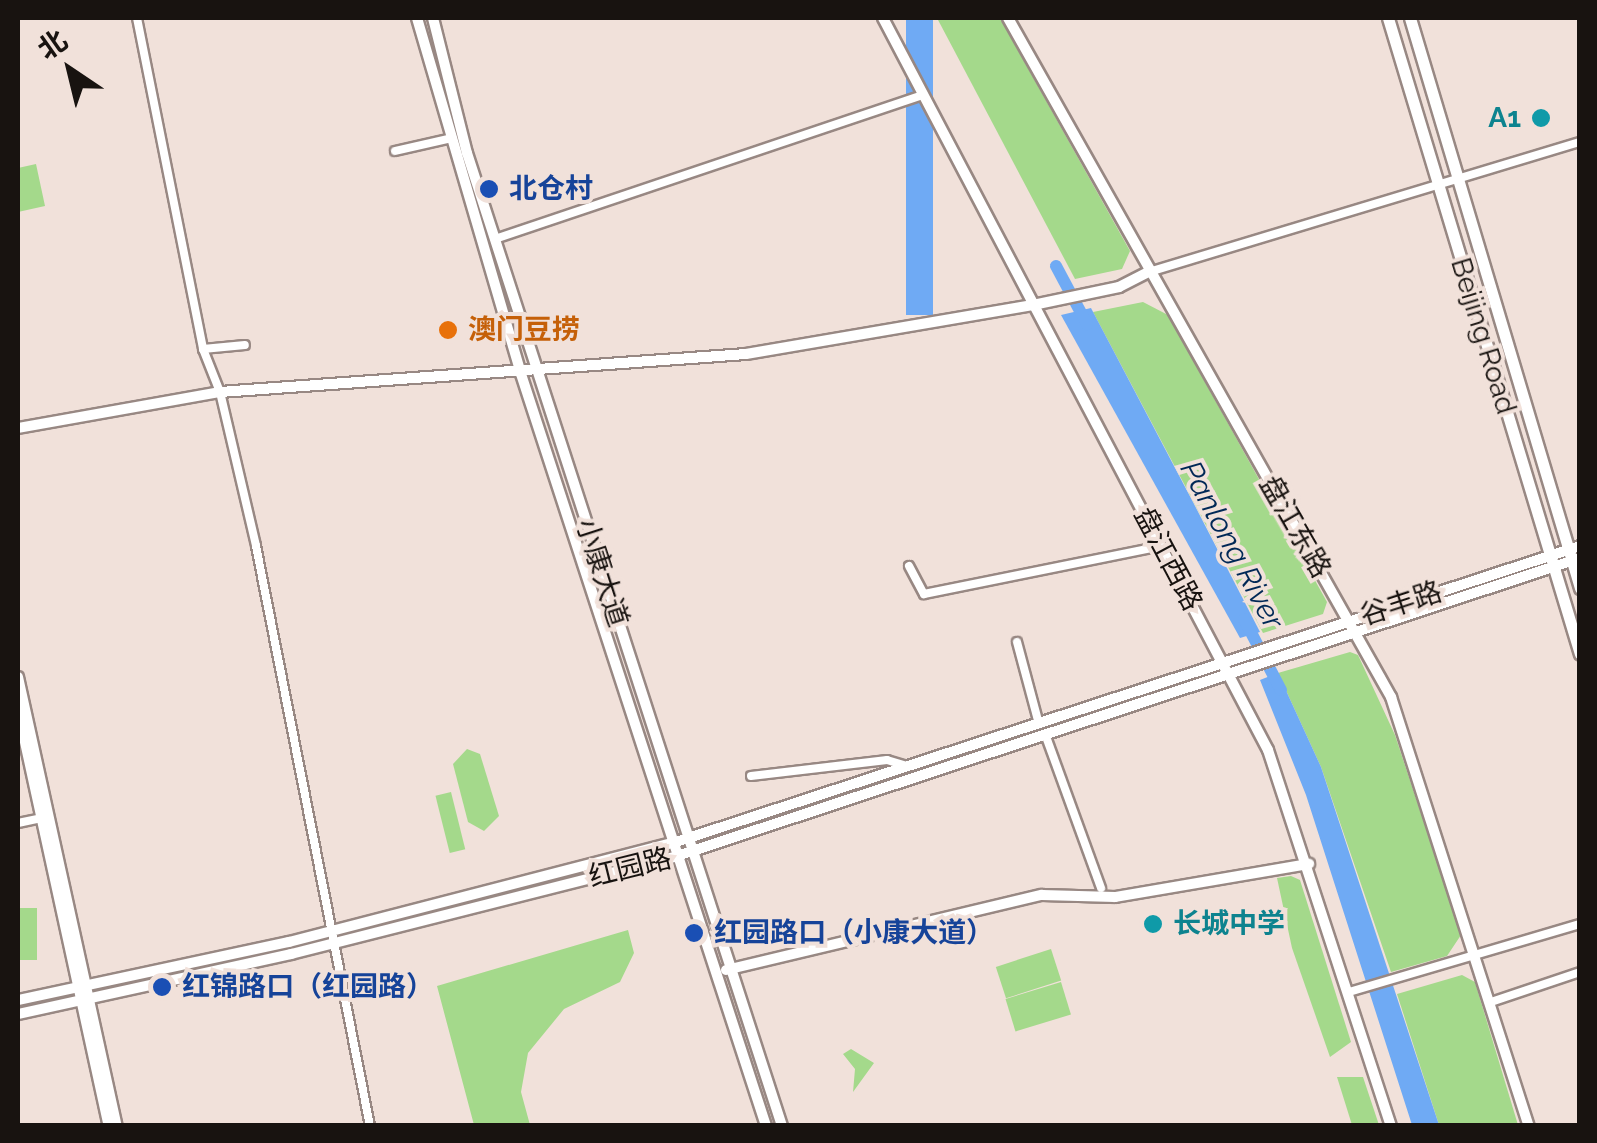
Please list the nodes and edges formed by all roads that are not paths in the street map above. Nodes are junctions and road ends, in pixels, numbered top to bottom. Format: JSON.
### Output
{"nodes":[{"id":1,"x":137,"y":18,"type":"edge"},
{"id":2,"x":418,"y":18,"type":"edge"},
{"id":3,"x":432,"y":18,"type":"edge"},
{"id":4,"x":883,"y":18,"type":"edge"},
{"id":5,"x":1008,"y":18,"type":"edge"},
{"id":6,"x":1388,"y":18,"type":"edge"},
{"id":7,"x":1410,"y":18,"type":"edge"},
{"id":8,"x":923,"y":94,"type":"junction"},
{"id":9,"x":448,"y":138,"type":"junction"},
{"id":10,"x":1580,"y":142,"type":"edge"},
{"id":11,"x":396,"y":151,"type":"dead end"},
{"id":12,"x":1457,"y":178,"type":"junction"},
{"id":13,"x":1438,"y":182,"type":"junction"},
{"id":14,"x":496,"y":240,"type":"junction"},
{"id":15,"x":1149,"y":272,"type":"junction"},
{"id":16,"x":1034,"y":306,"type":"junction"},
{"id":17,"x":245,"y":344,"type":"dead end"},
{"id":18,"x":203,"y":350,"type":"junction"},
{"id":19,"x":537,"y":372,"type":"junction"},
{"id":20,"x":522,"y":374,"type":"junction"},
{"id":21,"x":220,"y":392,"type":"junction"},
{"id":22,"x":18,"y":428,"type":"edge"},
{"id":23,"x":1161,"y":546,"type":"junction"},
{"id":24,"x":1574,"y":554,"type":"edge"},
{"id":25,"x":1552,"y":561,"type":"junction"},
{"id":26,"x":909,"y":566,"type":"dead end"},
{"id":27,"x":1580,"y":588,"type":"edge"},
{"id":28,"x":1349,"y":622,"type":"junction"},
{"id":29,"x":1356,"y":634,"type":"junction"},
{"id":30,"x":1018,"y":642,"type":"dead end"},
{"id":31,"x":1580,"y":654,"type":"edge"},
{"id":32,"x":1226,"y":669,"type":"junction"},
{"id":33,"x":18,"y":677,"type":"edge"},
{"id":34,"x":18,"y":710,"type":"edge"},
{"id":35,"x":1042,"y":729,"type":"junction"},
{"id":36,"x":907,"y":766,"type":"junction"},
{"id":37,"x":752,"y":776,"type":"dead end"},
{"id":38,"x":42,"y":818,"type":"junction"},
{"id":39,"x":18,"y":823,"type":"edge"},
{"id":40,"x":687,"y":838,"type":"junction"},
{"id":41,"x":672,"y":843,"type":"junction"},
{"id":42,"x":691,"y":852,"type":"junction"},
{"id":43,"x":677,"y":856,"type":"junction"},
{"id":44,"x":1309,"y":864,"type":"junction"},
{"id":45,"x":1101,"y":888,"type":"dead end"},
{"id":46,"x":1580,"y":924,"type":"edge"},
{"id":47,"x":334,"y":937,"type":"junction"},
{"id":48,"x":1476,"y":955,"type":"junction"},
{"id":49,"x":730,"y":969,"type":"junction"},
{"id":50,"x":1580,"y":972,"type":"edge"},
{"id":51,"x":716,"y":974,"type":"junction"},
{"id":52,"x":83,"y":986,"type":"junction"},
{"id":53,"x":1354,"y":991,"type":"junction"},
{"id":54,"x":85,"y":999,"type":"junction"},
{"id":55,"x":18,"y":1000,"type":"edge"},
{"id":56,"x":1491,"y":1002,"type":"junction"},
{"id":57,"x":18,"y":1014,"type":"edge"},
{"id":58,"x":113,"y":1126,"type":"edge"},
{"id":59,"x":370,"y":1126,"type":"edge"},
{"id":60,"x":766,"y":1126,"type":"edge"},
{"id":61,"x":782,"y":1126,"type":"edge"},
{"id":62,"x":1391,"y":1126,"type":"edge"},
{"id":63,"x":1528,"y":1126,"type":"edge"}],
"edges":[{"from":1,"to":18,"type":"street"},
{"from":2,"to":9,"type":"main road","name":"小康大道"},
{"from":3,"to":14,"type":"main road","name":"小康大道"},
{"from":4,"to":8,"type":"main road","name":"盘江西路"},
{"from":5,"to":15,"type":"main road","name":"盘江东路"},
{"from":6,"to":13,"type":"main road","name":"Beijing Road"},
{"from":7,"to":12,"type":"main road","name":"Beijing Road"},
{"from":8,"to":14,"type":"street"},
{"from":8,"to":16,"type":"main road","name":"盘江西路"},
{"from":9,"to":11,"type":"street"},
{"from":9,"to":20,"type":"main road","name":"小康大道"},
{"from":10,"to":12,"type":"street"},
{"from":12,"to":13,"type":"street"},
{"from":12,"to":24,"type":"main road","name":"Beijing Road"},
{"from":13,"to":15,"type":"street"},
{"from":13,"to":25,"type":"main road","name":"Beijing Road"},
{"from":14,"to":19,"type":"main road","name":"小康大道"},
{"from":15,"to":16,"type":"main road"},
{"from":15,"to":28,"type":"main road","name":"盘江东路"},
{"from":16,"to":19,"type":"main road"},
{"from":16,"to":23,"type":"main road","name":"盘江西路"},
{"from":17,"to":18,"type":"street"},
{"from":18,"to":21,"type":"street"},
{"from":19,"to":20,"type":"main road"},
{"from":19,"to":40,"type":"main road","name":"小康大道"},
{"from":20,"to":21,"type":"main road"},
{"from":20,"to":41,"type":"main road","name":"小康大道"},
{"from":21,"to":22,"type":"main road"},
{"from":21,"to":47,"type":"street"},
{"from":23,"to":26,"type":"street"},
{"from":23,"to":32,"type":"main road","name":"盘江西路"},
{"from":24,"to":25,"type":"main road","name":"谷丰路"},
{"from":24,"to":27,"type":"main road","name":"Beijing Road"},
{"from":25,"to":28,"type":"main road","name":"谷丰路"},
{"from":25,"to":29,"type":"main road","name":"谷丰路"},
{"from":25,"to":31,"type":"main road","name":"Beijing Road"},
{"from":28,"to":29,"type":"main road","name":"盘江东路"},
{"from":28,"to":32,"type":"main road","name":"谷丰路"},
{"from":29,"to":32,"type":"main road","name":"谷丰路"},
{"from":29,"to":48,"type":"main road","name":"盘江东路"},
{"from":30,"to":35,"type":"street"},
{"from":32,"to":35,"type":"main road","name":"红园路"},
{"from":32,"to":44,"type":"main road","name":"盘江西路"},
{"from":33,"to":52,"type":"main road"},
{"from":34,"to":38,"type":"main road"},
{"from":35,"to":36,"type":"main road","name":"红园路"},
{"from":35,"to":42,"type":"main road","name":"红园路"},
{"from":35,"to":45,"type":"street"},
{"from":36,"to":37,"type":"street"},
{"from":36,"to":40,"type":"main road","name":"红园路"},
{"from":38,"to":39,"type":"street"},
{"from":38,"to":52,"type":"main road"},
{"from":40,"to":41,"type":"main road","name":"红园路"},
{"from":40,"to":42,"type":"main road","name":"小康大道"},
{"from":41,"to":43,"type":"main road","name":"小康大道"},
{"from":41,"to":47,"type":"main road","name":"红园路"},
{"from":42,"to":43,"type":"main road","name":"红园路"},
{"from":42,"to":49,"type":"main road","name":"小康大道"},
{"from":43,"to":47,"type":"main road","name":"红园路"},
{"from":43,"to":51,"type":"main road","name":"小康大道"},
{"from":44,"to":49,"type":"main road"},
{"from":44,"to":53,"type":"main road","name":"盘江西路"},
{"from":46,"to":48,"type":"street"},
{"from":47,"to":52,"type":"main road","name":"红园路"},
{"from":47,"to":54,"type":"main road","name":"红园路"},
{"from":47,"to":59,"type":"street"},
{"from":48,"to":53,"type":"street"},
{"from":48,"to":56,"type":"main road","name":"盘江东路"},
{"from":49,"to":51,"type":"main road"},
{"from":49,"to":61,"type":"main road","name":"小康大道"},
{"from":50,"to":56,"type":"street"},
{"from":51,"to":60,"type":"main road","name":"小康大道"},
{"from":52,"to":54,"type":"main road"},
{"from":52,"to":55,"type":"main road","name":"红园路"},
{"from":53,"to":62,"type":"main road","name":"盘江西路"},
{"from":54,"to":57,"type":"main road","name":"红园路"},
{"from":54,"to":58,"type":"main road"},
{"from":56,"to":63,"type":"main road","name":"盘江东路"}]}
